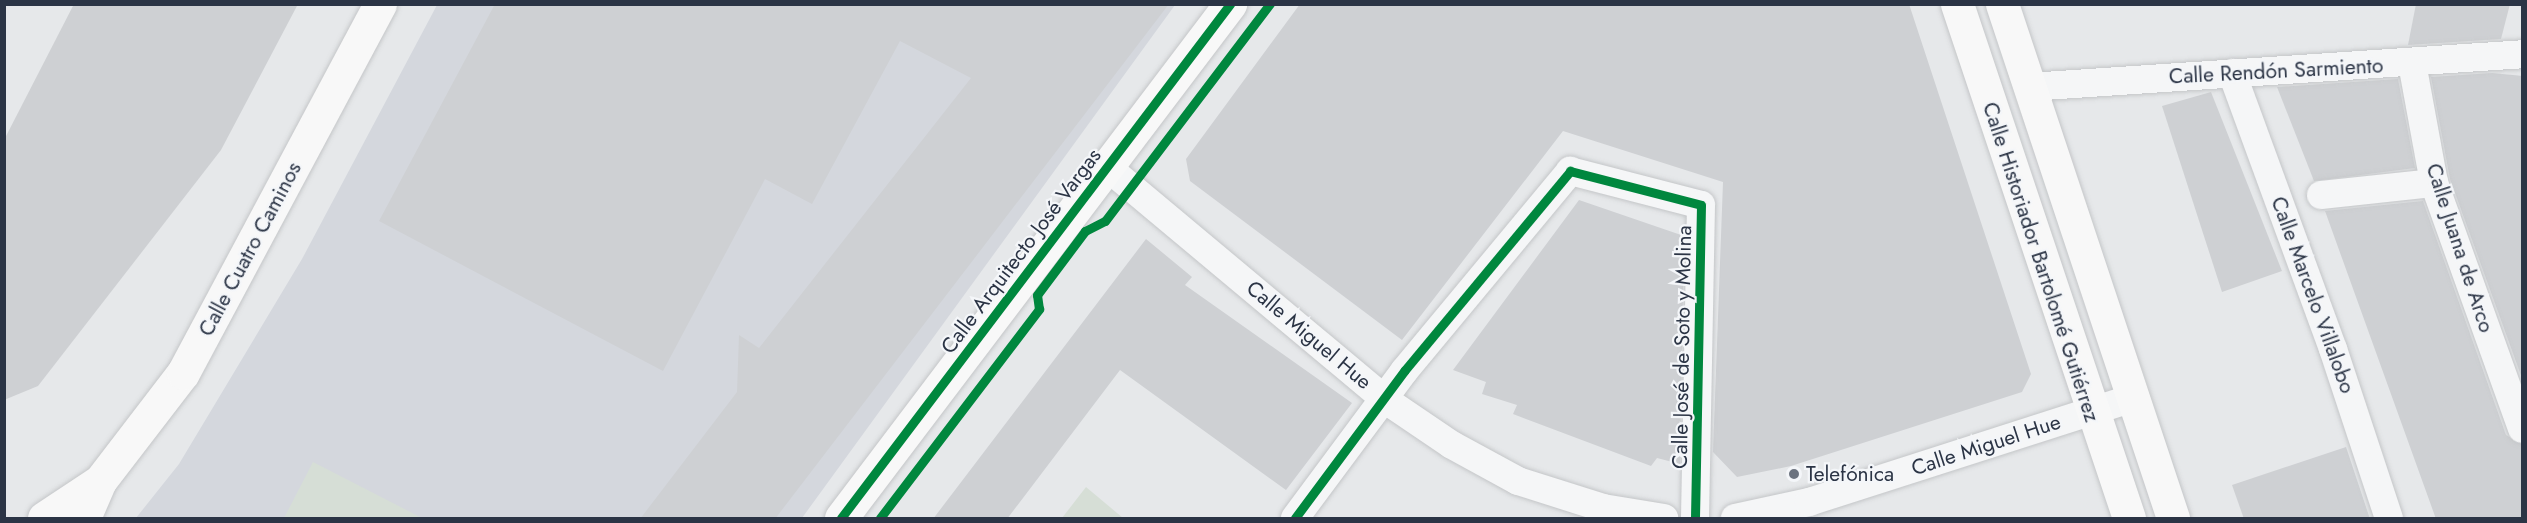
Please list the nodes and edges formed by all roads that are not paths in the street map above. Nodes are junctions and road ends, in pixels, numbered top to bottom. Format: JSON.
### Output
{"nodes":[{"id":1,"x":380,"y":4,"type":"edge"},
{"id":2,"x":1230,"y":4,"type":"edge"},
{"id":3,"x":1957,"y":4,"type":"edge"},
{"id":4,"x":2002,"y":4,"type":"edge"},
{"id":5,"x":2523,"y":54,"type":"edge"},
{"id":6,"x":2412,"y":63,"type":"junction"},
{"id":7,"x":2232,"y":73,"type":"junction"},
{"id":8,"x":2030,"y":87,"type":"junction"},
{"id":9,"x":1107,"y":167,"type":"junction"},
{"id":10,"x":2434,"y":183,"type":"junction"},
{"id":11,"x":2321,"y":195,"type":"dead end"},
{"id":12,"x":2132,"y":398,"type":"junction"},
{"id":13,"x":1384,"y":399,"type":"junction"},
{"id":14,"x":2090,"y":412,"type":"junction"},
{"id":15,"x":2523,"y":429,"type":"edge"},
{"id":16,"x":100,"y":481,"type":"junction"},
{"id":17,"x":44,"y":519,"type":"edge"},
{"id":18,"x":84,"y":519,"type":"edge"},
{"id":19,"x":841,"y":519,"type":"edge"},
{"id":20,"x":1295,"y":519,"type":"edge"},
{"id":21,"x":1664,"y":519,"type":"edge"},
{"id":22,"x":1695,"y":519,"type":"edge"},
{"id":23,"x":1735,"y":519,"type":"edge"},
{"id":24,"x":2128,"y":519,"type":"edge"},
{"id":25,"x":2173,"y":519,"type":"edge"},
{"id":26,"x":2389,"y":519,"type":"edge"}],
"edges":[{"from":1,"to":16,"type":"street","name":"Calle Cuatro Caminos"},
{"from":2,"to":9,"type":"street","name":"Calle Arquitecto José Vargas"},
{"from":3,"to":14,"type":"street","name":"Calle Historiador Bartolomé Gutiérrez"},
{"from":4,"to":8,"type":"street","name":"Calle Historiador Bartolomé Gutiérrez"},
{"from":5,"to":6,"type":"street","name":"Calle Rendón Sarmiento"},
{"from":6,"to":7,"type":"street","name":"Calle Rendón Sarmiento"},
{"from":6,"to":10,"type":"street","name":"Calle Juana de Arco"},
{"from":7,"to":8,"type":"street","name":"Calle Rendón Sarmiento"},
{"from":7,"to":26,"type":"street","name":"Calle Marcelo Villalobo"},
{"from":8,"to":12,"type":"street","name":"Calle Historiador Bartolomé Gutiérrez"},
{"from":9,"to":13,"type":"street","name":"Calle Miguel Hue"},
{"from":9,"to":19,"type":"street","name":"Calle Arquitecto José Vargas"},
{"from":10,"to":11,"type":"street"},
{"from":10,"to":15,"type":"street","name":"Calle Juana de Arco"},
{"from":12,"to":14,"type":"street","name":"Calle Miguel Hue"},
{"from":12,"to":25,"type":"street","name":"Calle Historiador Bartolomé Gutiérrez"},
{"from":13,"to":20,"type":"street"},
{"from":13,"to":21,"type":"street","name":"Calle Miguel Hue"},
{"from":13,"to":22,"type":"street","name":"Calle José de Soto y Molina"},
{"from":14,"to":23,"type":"street","name":"Calle Miguel Hue"},
{"from":14,"to":24,"type":"street","name":"Calle Historiador Bartolomé Gutiérrez"},
{"from":16,"to":17,"type":"street","name":"Calle Cuatro Caminos"},
{"from":16,"to":18,"type":"street","name":"Calle Cuatro Caminos"}]}
